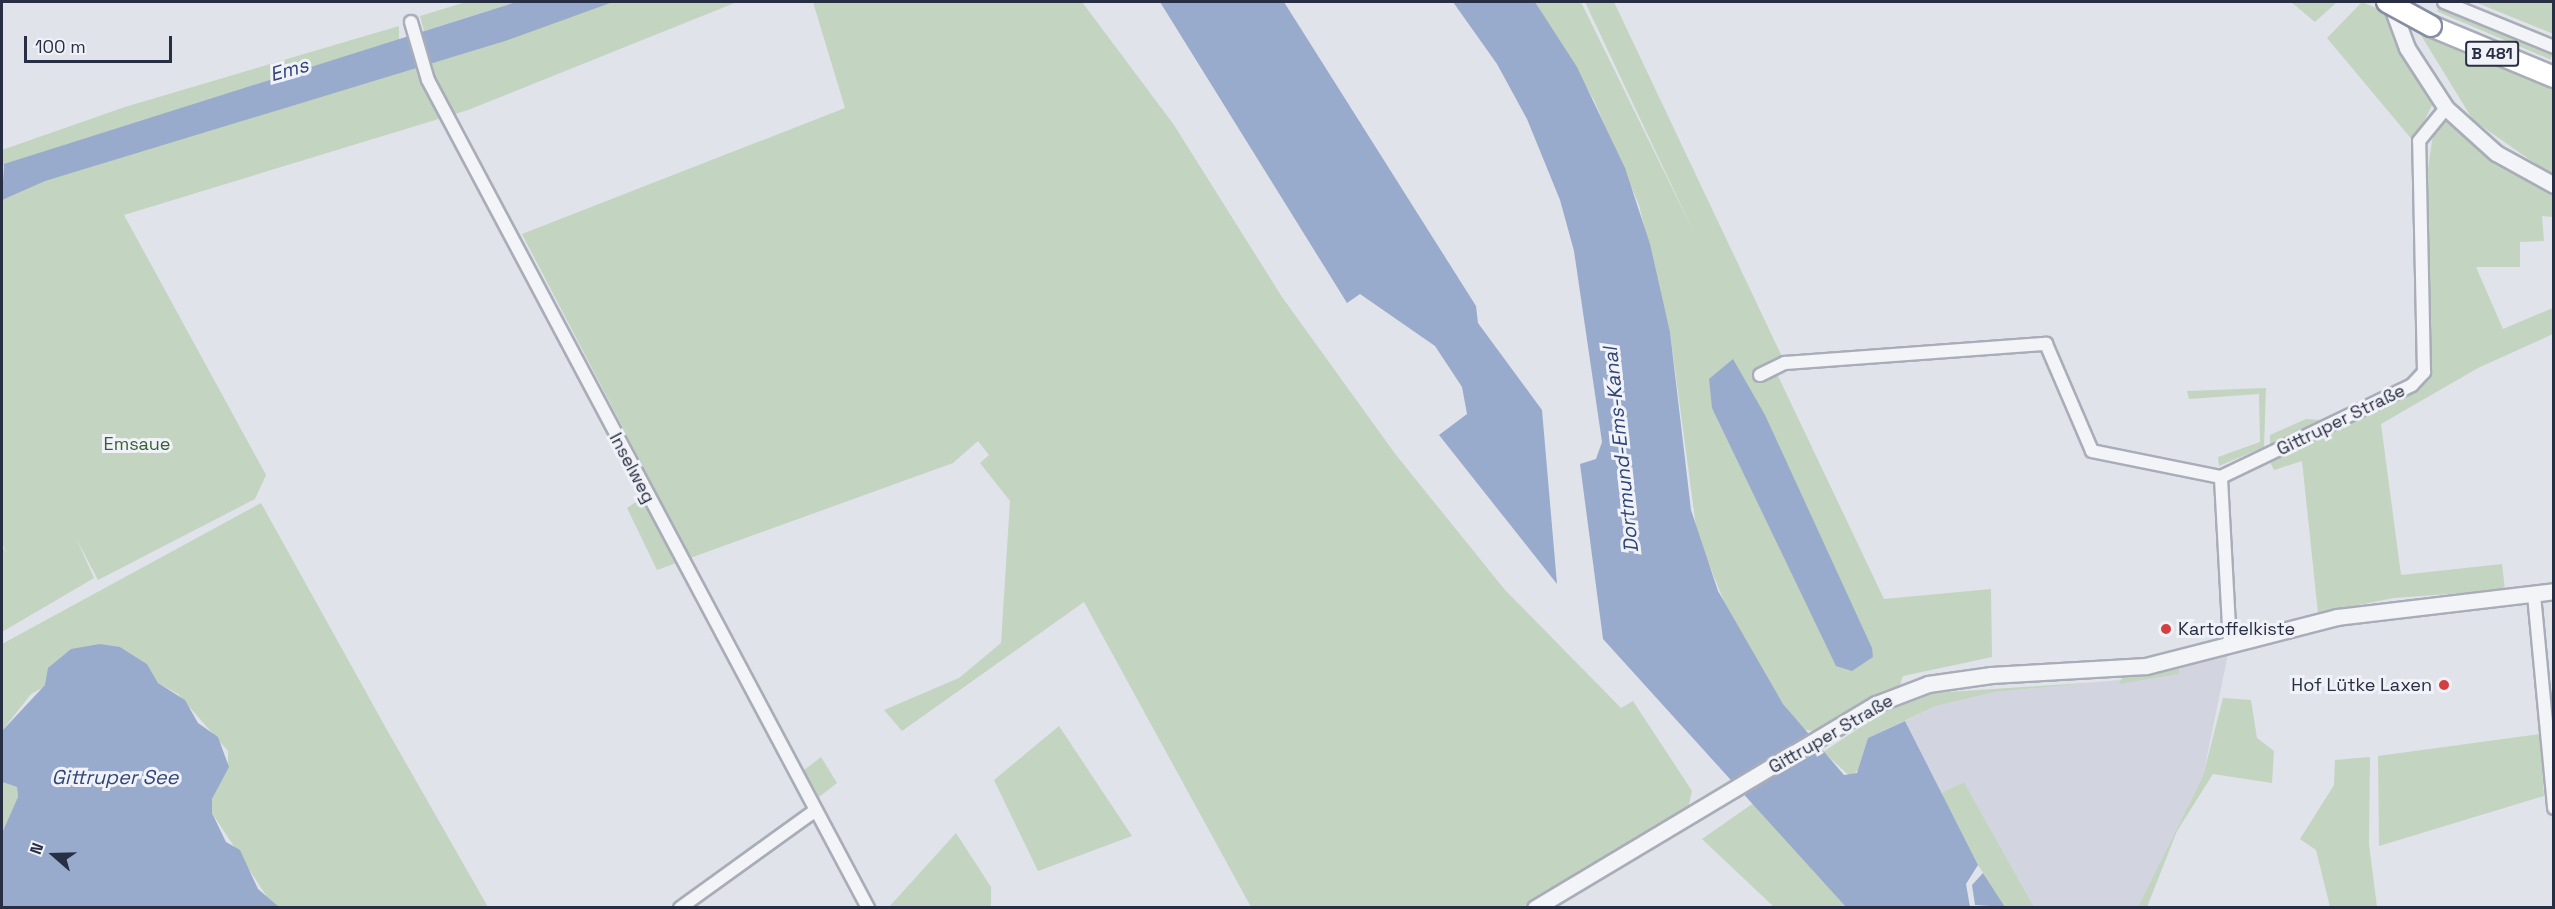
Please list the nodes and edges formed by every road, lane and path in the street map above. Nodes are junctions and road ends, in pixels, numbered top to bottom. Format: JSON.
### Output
{"nodes":[{"id":1,"x":2389,"y":2,"type":"edge"},
{"id":2,"x":2444,"y":2,"type":"edge"},
{"id":3,"x":411,"y":22,"type":"dead end"},
{"id":4,"x":2553,"y":47,"type":"edge"},
{"id":5,"x":2553,"y":77,"type":"edge"},
{"id":6,"x":2446,"y":108,"type":"junction"},
{"id":7,"x":2553,"y":186,"type":"edge"},
{"id":8,"x":1760,"y":375,"type":"dead end"},
{"id":9,"x":2222,"y":477,"type":"junction"},
{"id":10,"x":2553,"y":591,"type":"edge"},
{"id":11,"x":2534,"y":595,"type":"junction"},
{"id":12,"x":2230,"y":645,"type":"junction"},
{"id":13,"x":2553,"y":808,"type":"edge"},
{"id":14,"x":813,"y":812,"type":"junction"},
{"id":15,"x":680,"y":908,"type":"edge"},
{"id":16,"x":868,"y":908,"type":"edge"},
{"id":17,"x":1535,"y":908,"type":"edge"}],
"edges":[{"from":1,"to":5,"type":"highway","number":"B 481","bridge":true},
{"from":1,"to":6,"type":"street"},
{"from":2,"to":4,"type":"street"},
{"from":3,"to":14,"type":"street","name":"Inselweg"},
{"from":6,"to":7,"type":"street"},
{"from":6,"to":9,"type":"street","name":"Gittruper Straße"},
{"from":8,"to":9,"type":"street"},
{"from":9,"to":12,"type":"street"},
{"from":10,"to":11,"type":"street","name":"Gittruper Straße"},
{"from":11,"to":12,"type":"street","name":"Gittruper Straße"},
{"from":11,"to":13,"type":"street"},
{"from":12,"to":17,"type":"street","name":"Gittruper Straße"},
{"from":14,"to":15,"type":"street"},
{"from":14,"to":16,"type":"street","name":"Inselweg"}]}
